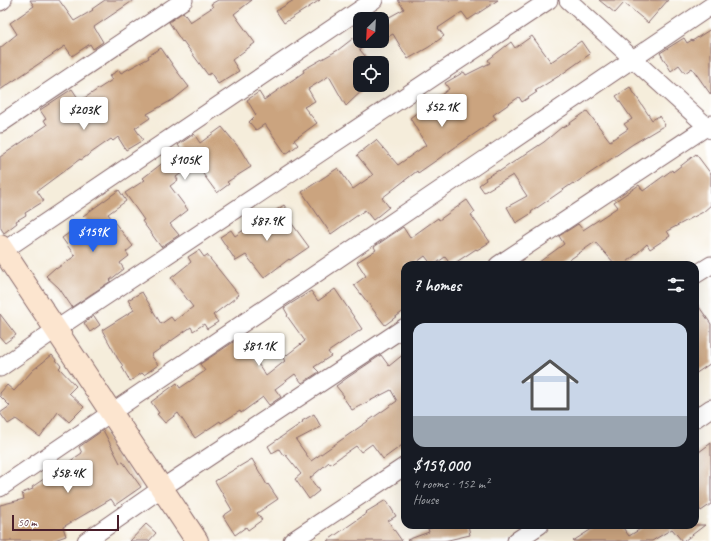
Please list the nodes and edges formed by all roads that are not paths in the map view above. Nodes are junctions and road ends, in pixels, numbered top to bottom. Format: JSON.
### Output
{"nodes":[{"id":1,"x":3,"y":0,"type":"edge"},
{"id":2,"x":184,"y":0,"type":"edge"},
{"id":3,"x":374,"y":0,"type":"edge"},
{"id":4,"x":549,"y":0,"type":"edge"},
{"id":5,"x":568,"y":0,"type":"edge"},
{"id":6,"x":0,"y":2,"type":"edge"},
{"id":7,"x":711,"y":6,"type":"edge"},
{"id":8,"x":633,"y":59,"type":"junction"},
{"id":9,"x":0,"y":124,"type":"edge"},
{"id":10,"x":710,"y":127,"type":"edge"},
{"id":11,"x":1,"y":250,"type":"edge"},
{"id":12,"x":504,"y":261,"type":"edge"},
{"id":13,"x":711,"y":265,"type":"edge"},
{"id":14,"x":699,"y":272,"type":"edge"},
{"id":15,"x":55,"y":330,"type":"junction"},
{"id":16,"x":401,"y":330,"type":"edge"},
{"id":17,"x":0,"y":368,"type":"edge"},
{"id":18,"x":711,"y":408,"type":"edge"},
{"id":19,"x":111,"y":413,"type":"junction"},
{"id":20,"x":699,"y":416,"type":"edge"},
{"id":21,"x":401,"y":469,"type":"edge"},
{"id":22,"x":0,"y":488,"type":"edge"},
{"id":23,"x":162,"y":488,"type":"junction"},
{"id":24,"x":534,"y":529,"type":"edge"},
{"id":25,"x":86,"y":541,"type":"edge"},
{"id":26,"x":197,"y":541,"type":"edge"},
{"id":27,"x":292,"y":541,"type":"edge"},
{"id":28,"x":516,"y":541,"type":"edge"}],
"edges":[{"from":1,"to":6,"type":"street"},
{"from":2,"to":9,"type":"street"},
{"from":3,"to":11,"type":"street"},
{"from":4,"to":15,"type":"street"},
{"from":5,"to":8,"type":"street"},
{"from":7,"to":8,"type":"street"},
{"from":8,"to":10,"type":"street"},
{"from":8,"to":19,"type":"street"},
{"from":10,"to":12,"type":"street"},
{"from":11,"to":15,"type":"street"},
{"from":13,"to":14,"type":"street"},
{"from":15,"to":17,"type":"street"},
{"from":15,"to":19,"type":"street"},
{"from":16,"to":23,"type":"street"},
{"from":18,"to":20,"type":"street"},
{"from":19,"to":22,"type":"street"},
{"from":19,"to":23,"type":"street"},
{"from":21,"to":27,"type":"street"},
{"from":23,"to":25,"type":"street"},
{"from":23,"to":26,"type":"street"},
{"from":24,"to":28,"type":"street"}]}
